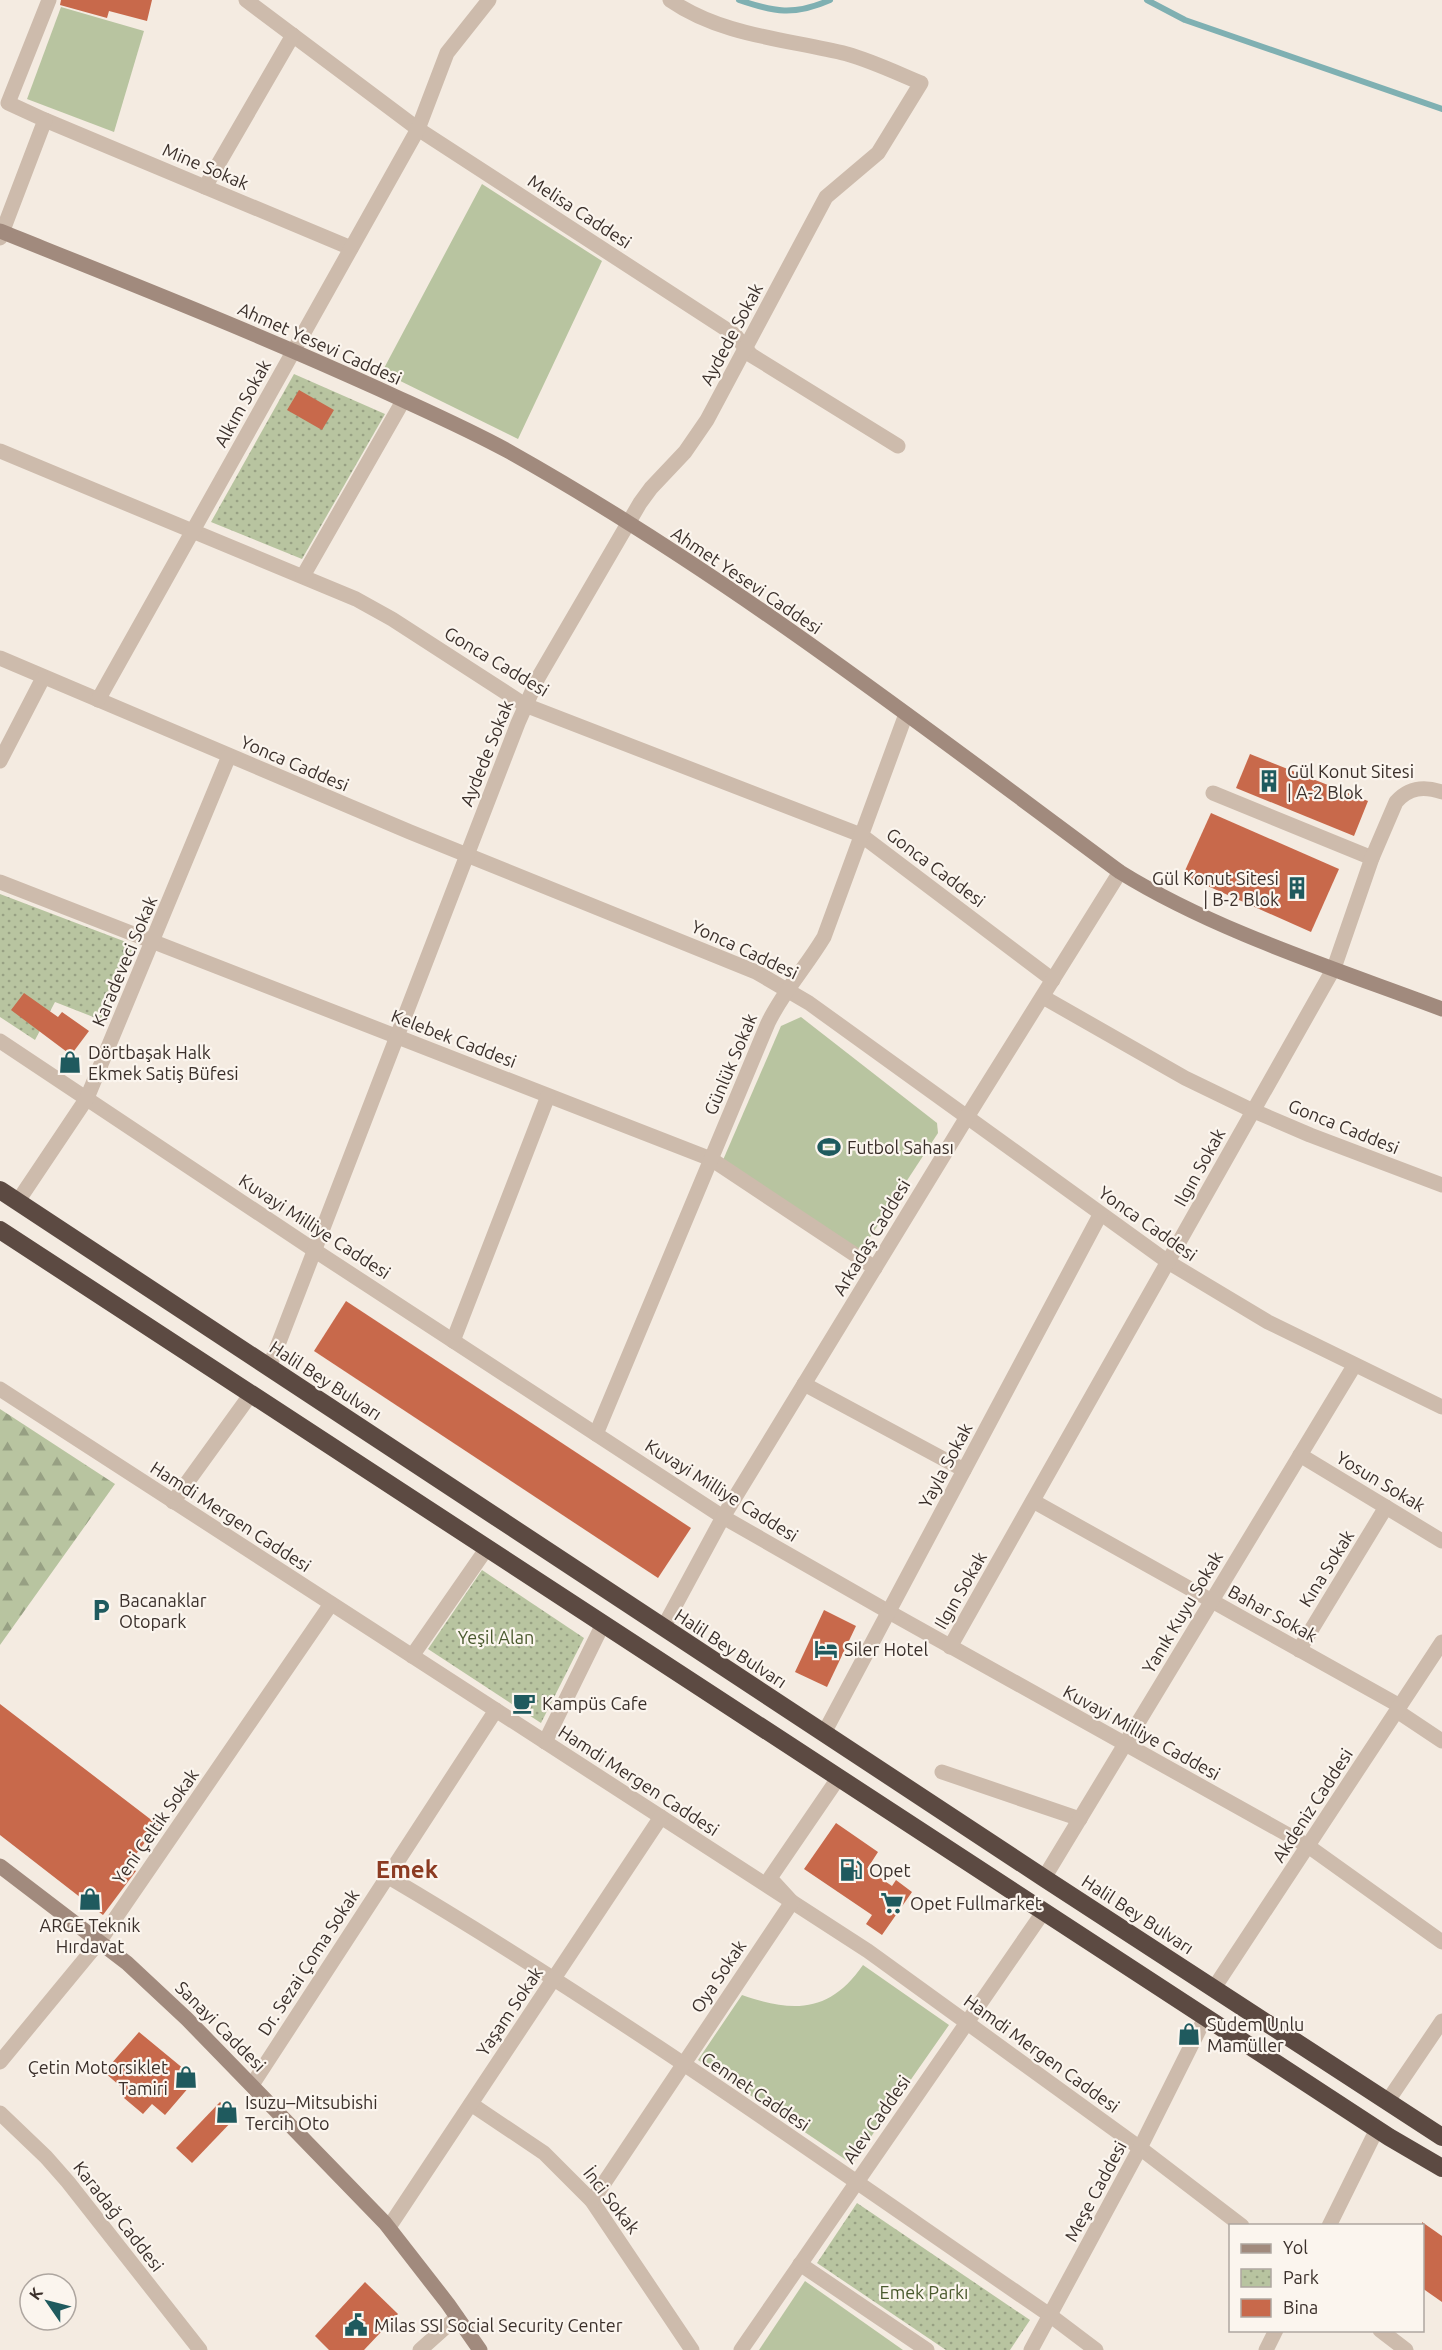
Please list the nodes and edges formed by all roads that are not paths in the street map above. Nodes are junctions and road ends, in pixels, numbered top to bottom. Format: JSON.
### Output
{"nodes":[{"id":1,"x":49,"y":0,"type":"edge"},
{"id":2,"x":246,"y":0,"type":"edge"},
{"id":3,"x":489,"y":0,"type":"edge"},
{"id":4,"x":670,"y":0,"type":"edge"},
{"id":5,"x":293,"y":35,"type":"junction"},
{"id":6,"x":45,"y":120,"type":"junction"},
{"id":7,"x":418,"y":129,"type":"junction"},
{"id":8,"x":206,"y":187,"type":"junction"},
{"id":9,"x":1,"y":234,"type":"edge"},
{"id":10,"x":351,"y":248,"type":"junction"},
{"id":11,"x":746,"y":348,"type":"junction"},
{"id":12,"x":294,"y":350,"type":"junction"},
{"id":13,"x":404,"y":401,"type":"junction"},
{"id":14,"x":898,"y":446,"type":"dead end"},
{"id":15,"x":0,"y":451,"type":"edge"},
{"id":16,"x":627,"y":524,"type":"junction"},
{"id":17,"x":193,"y":531,"type":"junction"},
{"id":18,"x":303,"y":576,"type":"junction"},
{"id":19,"x":0,"y":658,"type":"edge"},
{"id":20,"x":44,"y":678,"type":"junction"},
{"id":21,"x":98,"y":700,"type":"junction"},
{"id":22,"x":525,"y":705,"type":"junction"},
{"id":23,"x":906,"y":714,"type":"junction"},
{"id":24,"x":229,"y":756,"type":"junction"},
{"id":25,"x":0,"y":761,"type":"edge"},
{"id":26,"x":1442,"y":792,"type":"edge"},
{"id":27,"x":1213,"y":793,"type":"dead end"},
{"id":28,"x":861,"y":835,"type":"junction"},
{"id":29,"x":467,"y":855,"type":"junction"},
{"id":30,"x":1372,"y":858,"type":"junction"},
{"id":31,"x":1120,"y":872,"type":"junction"},
{"id":32,"x":0,"y":882,"type":"edge"},
{"id":33,"x":153,"y":941,"type":"junction"},
{"id":34,"x":1334,"y":968,"type":"junction"},
{"id":35,"x":1053,"y":980,"type":"junction"},
{"id":36,"x":787,"y":989,"type":"junction"},
{"id":37,"x":1043,"y":997,"type":"junction"},
{"id":38,"x":1442,"y":1009,"type":"edge"},
{"id":39,"x":397,"y":1037,"type":"junction"},
{"id":40,"x":0,"y":1041,"type":"edge"},
{"id":41,"x":548,"y":1096,"type":"junction"},
{"id":42,"x":87,"y":1098,"type":"junction"},
{"id":43,"x":1254,"y":1110,"type":"junction"},
{"id":44,"x":967,"y":1117,"type":"junction"},
{"id":45,"x":711,"y":1159,"type":"junction"},
{"id":46,"x":1442,"y":1185,"type":"edge"},
{"id":47,"x":0,"y":1190,"type":"edge"},
{"id":48,"x":18,"y":1202,"type":"junction"},
{"id":49,"x":1100,"y":1215,"type":"junction"},
{"id":50,"x":0,"y":1231,"type":"edge"},
{"id":51,"x":314,"y":1250,"type":"junction"},
{"id":52,"x":1168,"y":1262,"type":"junction"},
{"id":53,"x":875,"y":1268,"type":"junction"},
{"id":54,"x":453,"y":1341,"type":"junction"},
{"id":55,"x":1354,"y":1366,"type":"junction"},
{"id":56,"x":269,"y":1368,"type":"junction"},
{"id":57,"x":804,"y":1384,"type":"junction"},
{"id":58,"x":0,"y":1389,"type":"edge"},
{"id":59,"x":251,"y":1394,"type":"junction"},
{"id":60,"x":1442,"y":1407,"type":"edge"},
{"id":61,"x":596,"y":1434,"type":"junction"},
{"id":62,"x":1300,"y":1455,"type":"junction"},
{"id":63,"x":964,"y":1470,"type":"junction"},
{"id":64,"x":1033,"y":1501,"type":"junction"},
{"id":65,"x":173,"y":1502,"type":"junction"},
{"id":66,"x":1386,"y":1507,"type":"junction"},
{"id":67,"x":723,"y":1517,"type":"junction"},
{"id":68,"x":1442,"y":1541,"type":"edge"},
{"id":69,"x":487,"y":1548,"type":"junction"},
{"id":70,"x":1211,"y":1601,"type":"junction"},
{"id":71,"x":331,"y":1604,"type":"junction"},
{"id":72,"x":888,"y":1612,"type":"junction"},
{"id":73,"x":603,"y":1624,"type":"junction"},
{"id":74,"x":663,"y":1628,"type":"junction"},
{"id":75,"x":1442,"y":1642,"type":"edge"},
{"id":76,"x":950,"y":1647,"type":"junction"},
{"id":77,"x":1299,"y":1650,"type":"junction"},
{"id":78,"x":412,"y":1656,"type":"junction"},
{"id":79,"x":1398,"y":1709,"type":"junction"},
{"id":80,"x":496,"y":1710,"type":"junction"},
{"id":81,"x":824,"y":1733,"type":"junction"},
{"id":82,"x":545,"y":1742,"type":"junction"},
{"id":83,"x":1442,"y":1742,"type":"edge"},
{"id":84,"x":1125,"y":1744,"type":"junction"},
{"id":85,"x":942,"y":1772,"type":"dead end"},
{"id":86,"x":838,"y":1777,"type":"junction"},
{"id":87,"x":661,"y":1817,"type":"junction"},
{"id":88,"x":1080,"y":1819,"type":"junction"},
{"id":89,"x":1308,"y":1846,"type":"junction"},
{"id":90,"x":0,"y":1866,"type":"edge"},
{"id":91,"x":387,"y":1876,"type":"junction"},
{"id":92,"x":1044,"y":1878,"type":"junction"},
{"id":93,"x":792,"y":1902,"type":"junction"},
{"id":94,"x":1044,"y":1911,"type":"junction"},
{"id":95,"x":99,"y":1942,"type":"junction"},
{"id":96,"x":1442,"y":1942,"type":"edge"},
{"id":97,"x":554,"y":1978,"type":"junction"},
{"id":98,"x":1214,"y":1988,"type":"junction"},
{"id":99,"x":1206,"y":2016,"type":"junction"},
{"id":100,"x":1442,"y":2021,"type":"edge"},
{"id":101,"x":967,"y":2022,"type":"junction"},
{"id":102,"x":0,"y":2062,"type":"edge"},
{"id":103,"x":683,"y":2065,"type":"junction"},
{"id":104,"x":252,"y":2085,"type":"junction"},
{"id":105,"x":1387,"y":2102,"type":"junction"},
{"id":106,"x":471,"y":2104,"type":"junction"},
{"id":107,"x":0,"y":2113,"type":"edge"},
{"id":108,"x":1377,"y":2129,"type":"junction"},
{"id":109,"x":1442,"y":2137,"type":"edge"},
{"id":110,"x":1140,"y":2148,"type":"junction"},
{"id":111,"x":1442,"y":2168,"type":"edge"},
{"id":112,"x":856,"y":2182,"type":"junction"},
{"id":113,"x":592,"y":2201,"type":"junction"},
{"id":114,"x":1239,"y":2224,"type":"edge"},
{"id":115,"x":1330,"y":2224,"type":"edge"},
{"id":116,"x":389,"y":2227,"type":"junction"},
{"id":117,"x":800,"y":2264,"type":"junction"},
{"id":118,"x":1051,"y":2316,"type":"junction"},
{"id":119,"x":457,"y":2317,"type":"junction"},
{"id":120,"x":1275,"y":2332,"type":"edge"},
{"id":121,"x":1381,"y":2332,"type":"edge"},
{"id":122,"x":200,"y":2350,"type":"edge"},
{"id":123,"x":420,"y":2350,"type":"edge"},
{"id":124,"x":480,"y":2350,"type":"edge"},
{"id":125,"x":692,"y":2350,"type":"edge"},
{"id":126,"x":741,"y":2350,"type":"edge"},
{"id":127,"x":927,"y":2350,"type":"edge"},
{"id":128,"x":1031,"y":2350,"type":"edge"},
{"id":129,"x":1096,"y":2350,"type":"edge"},
{"id":130,"x":1266,"y":2350,"type":"edge"},
{"id":131,"x":1406,"y":2350,"type":"edge"}],
"edges":[{"from":1,"to":6,"type":"street","name":"Mine Sokak"},
{"from":2,"to":5,"type":"street","name":"Melisa Caddesi"},
{"from":3,"to":7,"type":"street","name":"Alkım Sokak"},
{"from":4,"to":11,"type":"street","name":"Aydede Sokak"},
{"from":5,"to":7,"type":"street","name":"Melisa Caddesi"},
{"from":5,"to":8,"type":"street"},
{"from":6,"to":8,"type":"street","name":"Mine Sokak"},
{"from":6,"to":9,"type":"street"},
{"from":7,"to":10,"type":"street","name":"Alkım Sokak"},
{"from":7,"to":11,"type":"street","name":"Melisa Caddesi"},
{"from":8,"to":10,"type":"street","name":"Mine Sokak"},
{"from":9,"to":12,"type":"street","name":"Ahmet Yesevi Caddesi"},
{"from":10,"to":12,"type":"street","name":"Alkım Sokak"},
{"from":11,"to":14,"type":"street","name":"Melisa Caddesi"},
{"from":11,"to":16,"type":"street","name":"Aydede Sokak"},
{"from":12,"to":13,"type":"street","name":"Ahmet Yesevi Caddesi"},
{"from":12,"to":17,"type":"street","name":"Alkım Sokak"},
{"from":13,"to":16,"type":"street","name":"Ahmet Yesevi Caddesi"},
{"from":13,"to":18,"type":"street"},
{"from":15,"to":17,"type":"street","name":"Gonca Caddesi"},
{"from":16,"to":22,"type":"street","name":"Aydede Sokak"},
{"from":16,"to":23,"type":"street","name":"Ahmet Yesevi Caddesi"},
{"from":17,"to":18,"type":"street","name":"Gonca Caddesi"},
{"from":17,"to":21,"type":"street","name":"Alkım Sokak"},
{"from":18,"to":22,"type":"street","name":"Gonca Caddesi"},
{"from":19,"to":20,"type":"street","name":"Yonca Caddesi"},
{"from":20,"to":21,"type":"street","name":"Yonca Caddesi"},
{"from":20,"to":25,"type":"street"},
{"from":21,"to":24,"type":"street","name":"Yonca Caddesi"},
{"from":22,"to":28,"type":"street","name":"Gonca Caddesi"},
{"from":22,"to":29,"type":"street","name":"Aydede Sokak"},
{"from":23,"to":28,"type":"street","name":"Günlük Sokak"},
{"from":23,"to":31,"type":"street","name":"Ahmet Yesevi Caddesi"},
{"from":24,"to":29,"type":"street","name":"Yonca Caddesi"},
{"from":24,"to":33,"type":"street","name":"Karadeveci Sokak"},
{"from":26,"to":30,"type":"street","name":"Ilgın Sokak"},
{"from":27,"to":30,"type":"street"},
{"from":28,"to":35,"type":"street","name":"Gonca Caddesi"},
{"from":28,"to":36,"type":"street","name":"Günlük Sokak"},
{"from":29,"to":36,"type":"street","name":"Yonca Caddesi"},
{"from":29,"to":39,"type":"street","name":"Aydede Sokak"},
{"from":30,"to":34,"type":"street","name":"Ilgın Sokak"},
{"from":31,"to":34,"type":"street","name":"Ahmet Yesevi Caddesi"},
{"from":31,"to":35,"type":"street","name":"Arkadaş Caddesi"},
{"from":32,"to":33,"type":"street","name":"Kelebek Caddesi"},
{"from":33,"to":39,"type":"street","name":"Kelebek Caddesi"},
{"from":33,"to":42,"type":"street","name":"Karadeveci Sokak"},
{"from":34,"to":38,"type":"street","name":"Ahmet Yesevi Caddesi"},
{"from":34,"to":43,"type":"street","name":"Ilgın Sokak"},
{"from":35,"to":37,"type":"street","name":"Arkadaş Caddesi"},
{"from":36,"to":44,"type":"street","name":"Yonca Caddesi"},
{"from":36,"to":45,"type":"street","name":"Günlük Sokak"},
{"from":37,"to":43,"type":"street","name":"Gonca Caddesi"},
{"from":37,"to":44,"type":"street","name":"Arkadaş Caddesi"},
{"from":39,"to":41,"type":"street","name":"Kelebek Caddesi"},
{"from":39,"to":51,"type":"street","name":"Aydede Sokak"},
{"from":40,"to":42,"type":"street","name":"Kuvayi Milliye Caddesi"},
{"from":41,"to":45,"type":"street","name":"Kelebek Caddesi"},
{"from":41,"to":54,"type":"street"},
{"from":42,"to":48,"type":"street","name":"Karadeveci Sokak"},
{"from":42,"to":51,"type":"street","name":"Kuvayi Milliye Caddesi"},
{"from":43,"to":46,"type":"street","name":"Gonca Caddesi"},
{"from":43,"to":52,"type":"street","name":"Ilgın Sokak"},
{"from":44,"to":49,"type":"street","name":"Yonca Caddesi"},
{"from":44,"to":53,"type":"street","name":"Arkadaş Caddesi"},
{"from":45,"to":53,"type":"street","name":"Kelebek Caddesi"},
{"from":45,"to":61,"type":"street","name":"Günlük Sokak"},
{"from":47,"to":48,"type":"highway","name":"Halil Bey Bulvarı"},
{"from":48,"to":56,"type":"highway","name":"Halil Bey Bulvarı"},
{"from":49,"to":52,"type":"street","name":"Yonca Caddesi"},
{"from":49,"to":63,"type":"street","name":"Yayla Sokak"},
{"from":50,"to":59,"type":"highway"},
{"from":51,"to":54,"type":"street","name":"Kuvayi Milliye Caddesi"},
{"from":51,"to":56,"type":"street","name":"Aydede Sokak"},
{"from":52,"to":55,"type":"street","name":"Yonca Caddesi"},
{"from":52,"to":64,"type":"street","name":"Ilgın Sokak"},
{"from":53,"to":57,"type":"street","name":"Arkadaş Caddesi"},
{"from":54,"to":61,"type":"street","name":"Kuvayi Milliye Caddesi"},
{"from":55,"to":60,"type":"street","name":"Yonca Caddesi"},
{"from":55,"to":62,"type":"street","name":"Yanık Kuyu Sokak"},
{"from":56,"to":74,"type":"highway","name":"Halil Bey Bulvarı"},
{"from":57,"to":63,"type":"street"},
{"from":57,"to":67,"type":"street","name":"Arkadaş Caddesi"},
{"from":58,"to":65,"type":"street","name":"Hamdi Mergen Caddesi"},
{"from":59,"to":65,"type":"street"},
{"from":59,"to":69,"type":"highway"},
{"from":61,"to":67,"type":"street","name":"Kuvayi Milliye Caddesi"},
{"from":62,"to":66,"type":"street","name":"Yosun Sokak"},
{"from":62,"to":70,"type":"street","name":"Yanık Kuyu Sokak"},
{"from":63,"to":72,"type":"street","name":"Yayla Sokak"},
{"from":64,"to":70,"type":"street","name":"Bahar Sokak"},
{"from":64,"to":76,"type":"street","name":"Ilgın Sokak"},
{"from":65,"to":71,"type":"street","name":"Hamdi Mergen Caddesi"},
{"from":66,"to":68,"type":"street","name":"Yosun Sokak"},
{"from":66,"to":77,"type":"street","name":"Kına Sokak"},
{"from":67,"to":72,"type":"street","name":"Kuvayi Milliye Caddesi"},
{"from":67,"to":74,"type":"street","name":"Arkadaş Caddesi"},
{"from":69,"to":73,"type":"highway"},
{"from":69,"to":78,"type":"street"},
{"from":70,"to":77,"type":"street","name":"Bahar Sokak"},
{"from":70,"to":84,"type":"street","name":"Yanık Kuyu Sokak"},
{"from":71,"to":78,"type":"street","name":"Hamdi Mergen Caddesi"},
{"from":71,"to":95,"type":"street","name":"Yeni Çeltik Sokak"},
{"from":72,"to":76,"type":"street","name":"Kuvayi Milliye Caddesi"},
{"from":72,"to":81,"type":"street","name":"Yayla Sokak"},
{"from":73,"to":82,"type":"street"},
{"from":73,"to":86,"type":"highway"},
{"from":74,"to":81,"type":"highway","name":"Halil Bey Bulvarı"},
{"from":75,"to":79,"type":"street","name":"Akdeniz Caddesi"},
{"from":76,"to":84,"type":"street","name":"Kuvayi Milliye Caddesi"},
{"from":77,"to":79,"type":"street","name":"Bahar Sokak"},
{"from":78,"to":80,"type":"street","name":"Hamdi Mergen Caddesi"},
{"from":79,"to":83,"type":"street","name":"Bahar Sokak"},
{"from":79,"to":89,"type":"street","name":"Akdeniz Caddesi"},
{"from":80,"to":82,"type":"street","name":"Hamdi Mergen Caddesi"},
{"from":80,"to":91,"type":"street","name":"Dr. Sezai Çoma Sokak"},
{"from":81,"to":92,"type":"highway","name":"Halil Bey Bulvarı"},
{"from":82,"to":87,"type":"street","name":"Hamdi Mergen Caddesi"},
{"from":84,"to":88,"type":"street","name":"Yanık Kuyu Sokak"},
{"from":84,"to":89,"type":"street","name":"Kuvayi Milliye Caddesi"},
{"from":85,"to":88,"type":"street"},
{"from":86,"to":93,"type":"street"},
{"from":86,"to":94,"type":"highway"},
{"from":87,"to":93,"type":"street","name":"Hamdi Mergen Caddesi"},
{"from":87,"to":97,"type":"street","name":"Yaşam Sokak"},
{"from":88,"to":92,"type":"street","name":"Yanık Kuyu Sokak"},
{"from":89,"to":96,"type":"street","name":"Kuvayi Milliye Caddesi"},
{"from":89,"to":98,"type":"street","name":"Akdeniz Caddesi"},
{"from":90,"to":95,"type":"street","name":"Sanayi Caddesi"},
{"from":91,"to":97,"type":"street","name":"Cennet Caddesi"},
{"from":91,"to":104,"type":"street","name":"Dr. Sezai Çoma Sokak"},
{"from":92,"to":98,"type":"highway","name":"Halil Bey Bulvarı"},
{"from":93,"to":101,"type":"street","name":"Hamdi Mergen Caddesi"},
{"from":93,"to":103,"type":"street","name":"Oya Sokak"},
{"from":94,"to":99,"type":"highway"},
{"from":94,"to":101,"type":"street","name":"Alev Caddesi"},
{"from":95,"to":102,"type":"street","name":"Yeni Çeltik Sokak"},
{"from":95,"to":104,"type":"street","name":"Sanayi Caddesi"},
{"from":97,"to":103,"type":"street","name":"Cennet Caddesi"},
{"from":97,"to":106,"type":"street","name":"Yaşam Sokak"},
{"from":98,"to":105,"type":"highway","name":"Halil Bey Bulvarı"},
{"from":99,"to":108,"type":"highway"},
{"from":99,"to":110,"type":"street","name":"Meşe Caddesi"},
{"from":100,"to":105,"type":"street"},
{"from":101,"to":110,"type":"street","name":"Hamdi Mergen Caddesi"},
{"from":101,"to":112,"type":"street","name":"Alev Caddesi"},
{"from":103,"to":112,"type":"street","name":"Cennet Caddesi"},
{"from":103,"to":113,"type":"street","name":"Oya Sokak"},
{"from":104,"to":116,"type":"street","name":"Sanayi Caddesi"},
{"from":105,"to":109,"type":"highway","name":"Halil Bey Bulvarı"},
{"from":106,"to":113,"type":"street","name":"İnci Sokak"},
{"from":106,"to":116,"type":"street","name":"Yaşam Sokak"},
{"from":107,"to":122,"type":"street","name":"Karadağ Caddesi"},
{"from":108,"to":111,"type":"highway"},
{"from":108,"to":115,"type":"street"},
{"from":110,"to":114,"type":"street","name":"Hamdi Mergen Caddesi"},
{"from":110,"to":118,"type":"street","name":"Meşe Caddesi"},
{"from":112,"to":117,"type":"street","name":"Alev Caddesi"},
{"from":112,"to":118,"type":"street","name":"Cennet Caddesi"},
{"from":113,"to":125,"type":"street","name":"İnci Sokak"},
{"from":116,"to":119,"type":"street","name":"Sanayi Caddesi"},
{"from":117,"to":126,"type":"street","name":"Alev Caddesi"},
{"from":117,"to":127,"type":"street"},
{"from":118,"to":128,"type":"street","name":"Meşe Caddesi"},
{"from":118,"to":129,"type":"street","name":"Cennet Caddesi"},
{"from":119,"to":123,"type":"street"},
{"from":119,"to":124,"type":"street","name":"Sanayi Caddesi"},
{"from":120,"to":130,"type":"street"},
{"from":121,"to":131,"type":"street"}]}
